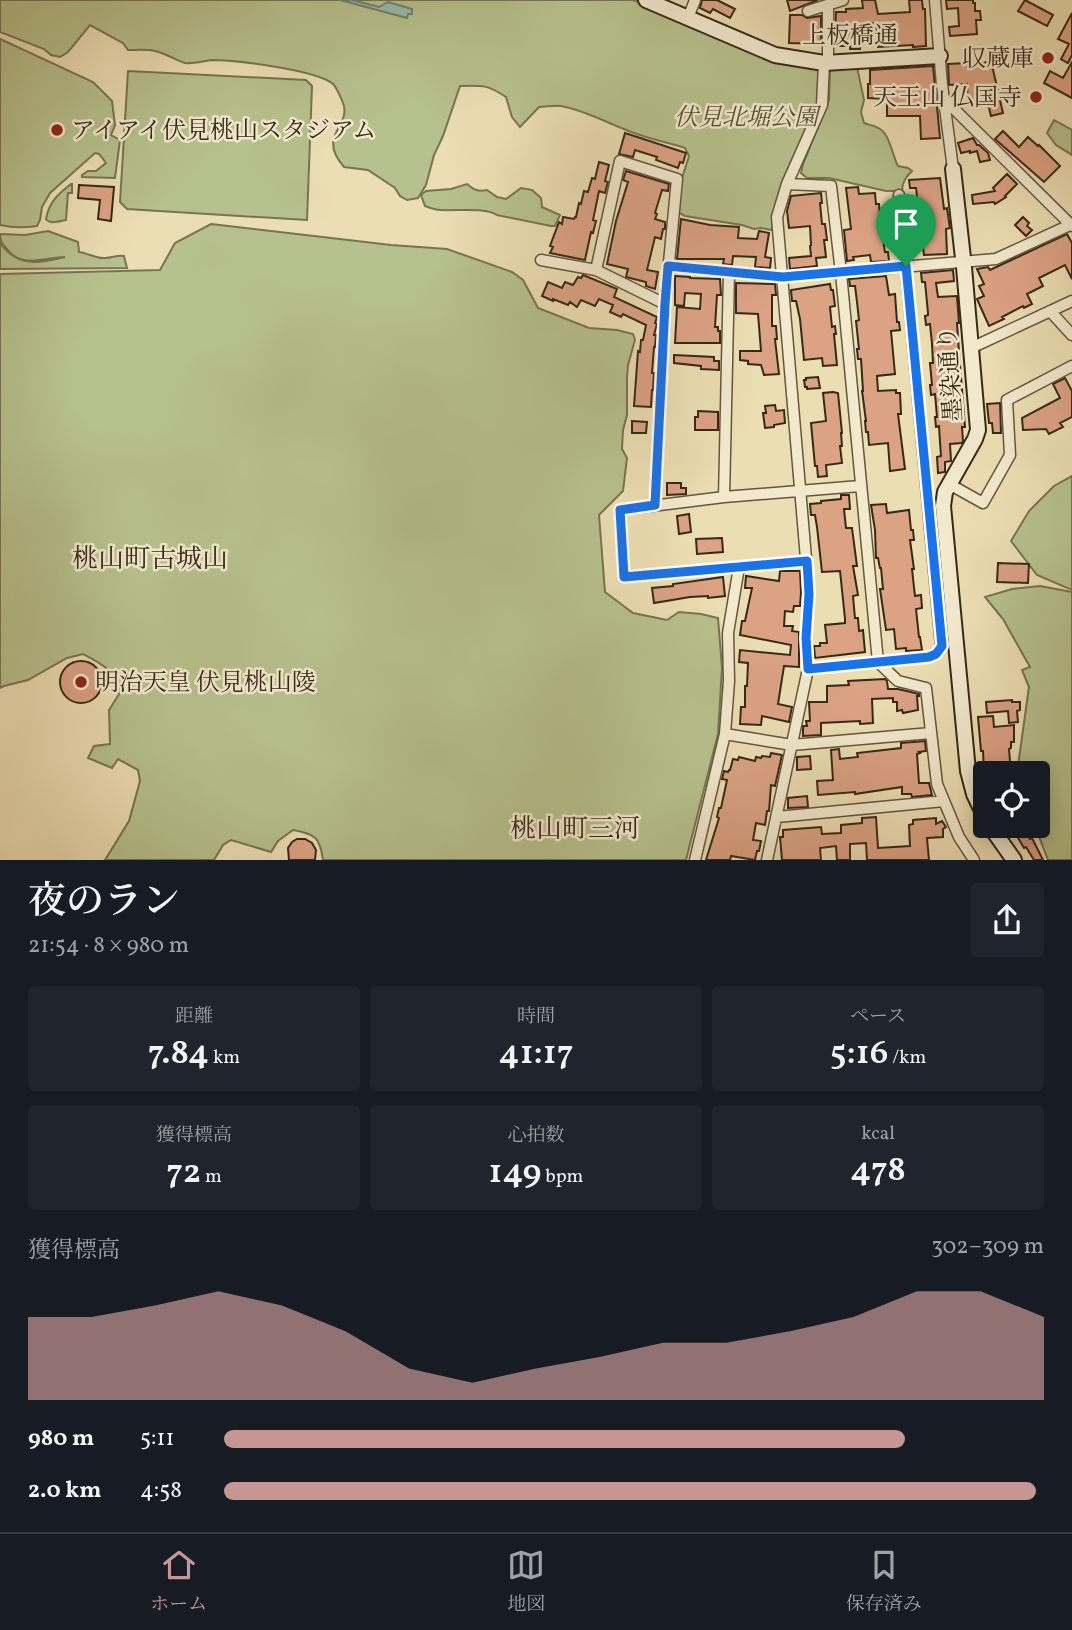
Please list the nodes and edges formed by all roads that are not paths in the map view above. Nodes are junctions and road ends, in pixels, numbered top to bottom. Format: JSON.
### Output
{"nodes":[{"id":1,"x":646,"y":0,"type":"edge"},
{"id":2,"x":695,"y":0,"type":"edge"},
{"id":3,"x":843,"y":0,"type":"edge"},
{"id":4,"x":935,"y":0,"type":"edge"},
{"id":5,"x":828,"y":5,"type":"junction"},
{"id":6,"x":808,"y":11,"type":"dead end"},
{"id":7,"x":688,"y":18,"type":"junction"},
{"id":8,"x":940,"y":56,"type":"junction"},
{"id":9,"x":826,"y":62,"type":"junction"},
{"id":10,"x":945,"y":100,"type":"junction"},
{"id":11,"x":953,"y":169,"type":"joint"},
{"id":12,"x":787,"y":184,"type":"junction"},
{"id":13,"x":899,"y":195,"type":"dead end"},
{"id":14,"x":1072,"y":225,"type":"edge"},
{"id":15,"x":541,"y":260,"type":"dead end"},
{"id":16,"x":964,"y":262,"type":"junction"},
{"id":17,"x":668,"y":266,"type":"junction"},
{"id":18,"x":906,"y":266,"type":"junction"},
{"id":19,"x":596,"y":270,"type":"junction"},
{"id":20,"x":729,"y":272,"type":"junction"},
{"id":21,"x":841,"y":272,"type":"junction"},
{"id":22,"x":783,"y":277,"type":"junction"},
{"id":23,"x":1072,"y":301,"type":"edge"},
{"id":24,"x":665,"y":304,"type":"junction"},
{"id":25,"x":1050,"y":311,"type":"junction"},
{"id":26,"x":1072,"y":335,"type":"edge"},
{"id":27,"x":971,"y":348,"type":"junction"},
{"id":28,"x":1072,"y":366,"type":"edge"},
{"id":29,"x":949,"y":484,"type":"junction"},
{"id":30,"x":860,"y":486,"type":"junction"},
{"id":31,"x":801,"y":490,"type":"junction"},
{"id":32,"x":724,"y":498,"type":"junction"},
{"id":33,"x":655,"y":505,"type":"junction"},
{"id":34,"x":807,"y":561,"type":"junction"},
{"id":35,"x":739,"y":567,"type":"junction"},
{"id":36,"x":878,"y":662,"type":"junction"},
{"id":37,"x":808,"y":669,"type":"junction"},
{"id":38,"x":931,"y":733,"type":"junction"},
{"id":39,"x":725,"y":734,"type":"junction"},
{"id":40,"x":792,"y":744,"type":"junction"},
{"id":41,"x":973,"y":790,"type":"edge"},
{"id":42,"x":944,"y":801,"type":"junction"},
{"id":43,"x":776,"y":817,"type":"junction"},
{"id":44,"x":998,"y":838,"type":"edge"},
{"id":45,"x":695,"y":860,"type":"edge"},
{"id":46,"x":767,"y":860,"type":"edge"},
{"id":47,"x":974,"y":860,"type":"edge"},
{"id":48,"x":1014,"y":860,"type":"edge"}],
"edges":[{"from":1,"to":7,"type":"street","name":"上板橋通"},
{"from":2,"to":7,"type":"street"},
{"from":3,"to":5,"type":"street"},
{"from":4,"to":8,"type":"street","name":"墨染通り"},
{"from":5,"to":6,"type":"street"},
{"from":5,"to":9,"type":"street"},
{"from":7,"to":9,"type":"street","name":"上板橋通"},
{"from":8,"to":9,"type":"street","name":"上板橋通"},
{"from":8,"to":10,"type":"street","name":"墨染通り"},
{"from":9,"to":12,"type":"street"},
{"from":10,"to":11,"type":"street","name":"墨染通り"},
{"from":10,"to":14,"type":"street"},
{"from":11,"to":16,"type":"street","name":"墨染通り"},
{"from":12,"to":21,"type":"street"},
{"from":12,"to":22,"type":"street"},
{"from":13,"to":18,"type":"street"},
{"from":14,"to":16,"type":"street"},
{"from":15,"to":19,"type":"street"},
{"from":16,"to":18,"type":"street"},
{"from":16,"to":27,"type":"street","name":"墨染通り"},
{"from":17,"to":19,"type":"street"},
{"from":17,"to":20,"type":"street"},
{"from":17,"to":24,"type":"street"},
{"from":18,"to":21,"type":"street"},
{"from":18,"to":36,"type":"street"},
{"from":19,"to":24,"type":"street"},
{"from":20,"to":22,"type":"street"},
{"from":20,"to":32,"type":"street"},
{"from":21,"to":22,"type":"street"},
{"from":21,"to":30,"type":"street"},
{"from":22,"to":31,"type":"street"},
{"from":23,"to":25,"type":"street"},
{"from":24,"to":33,"type":"street"},
{"from":25,"to":26,"type":"street"},
{"from":25,"to":27,"type":"street"},
{"from":27,"to":29,"type":"street","name":"墨染通り"},
{"from":28,"to":29,"type":"street"},
{"from":29,"to":41,"type":"street","name":"墨染通り"},
{"from":30,"to":31,"type":"street"},
{"from":30,"to":36,"type":"street"},
{"from":31,"to":32,"type":"street"},
{"from":31,"to":34,"type":"street"},
{"from":32,"to":33,"type":"street"},
{"from":33,"to":35,"type":"street"},
{"from":34,"to":35,"type":"street"},
{"from":34,"to":37,"type":"street"},
{"from":35,"to":39,"type":"street"},
{"from":36,"to":37,"type":"street"},
{"from":36,"to":38,"type":"street"},
{"from":37,"to":40,"type":"street"},
{"from":38,"to":40,"type":"street"},
{"from":38,"to":42,"type":"street"},
{"from":39,"to":40,"type":"street"},
{"from":39,"to":45,"type":"street"},
{"from":40,"to":43,"type":"street"},
{"from":42,"to":43,"type":"street"},
{"from":42,"to":47,"type":"street"},
{"from":43,"to":46,"type":"street"},
{"from":44,"to":48,"type":"street"}]}
